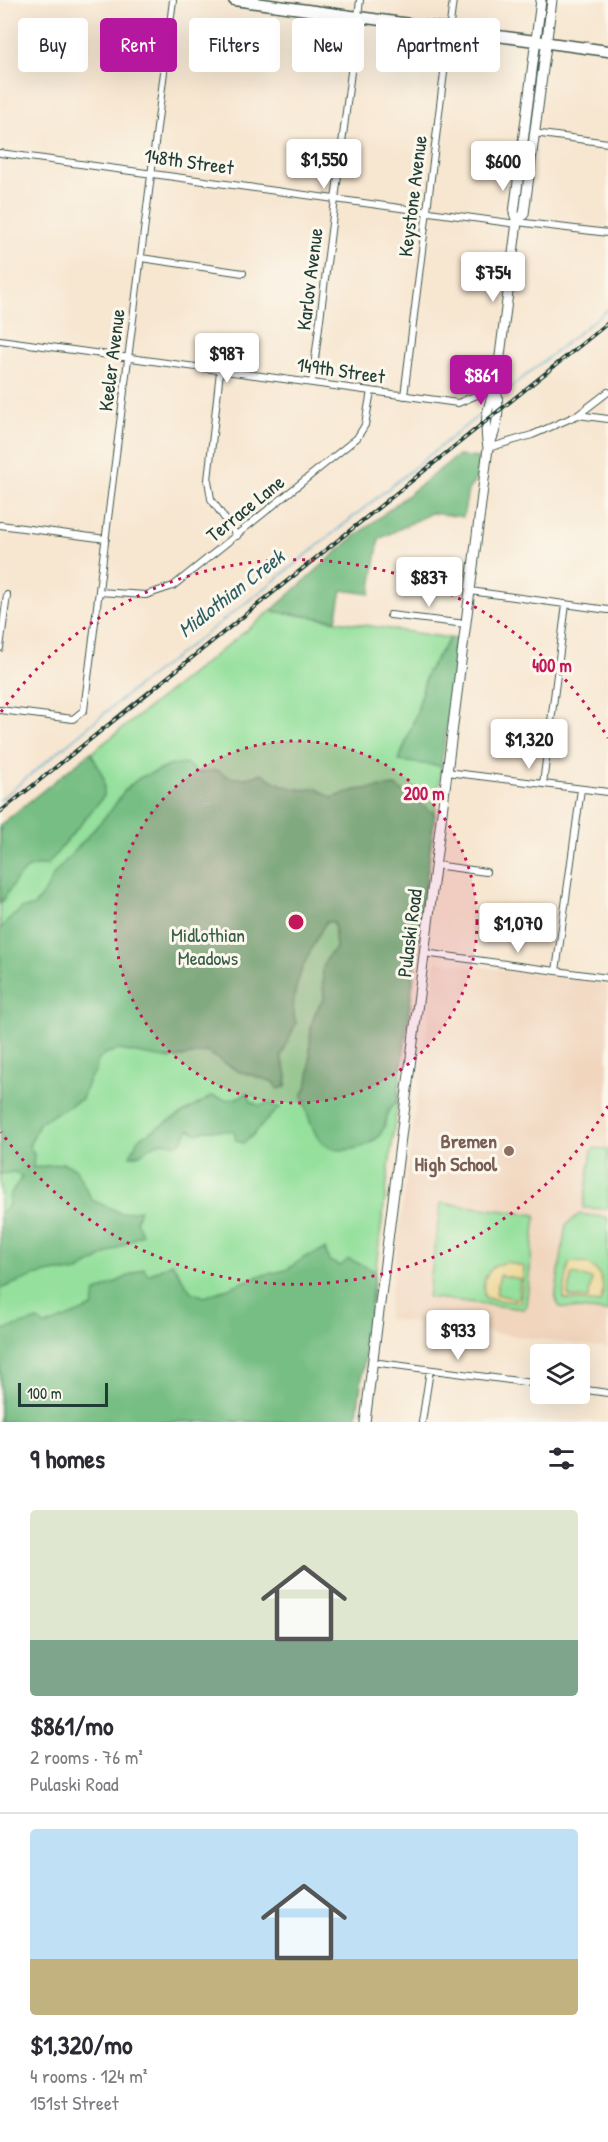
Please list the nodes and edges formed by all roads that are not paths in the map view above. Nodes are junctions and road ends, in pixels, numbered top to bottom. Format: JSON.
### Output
{"nodes":[{"id":1,"x":173,"y":0,"type":"edge"},
{"id":2,"x":234,"y":0,"type":"edge"},
{"id":3,"x":360,"y":0,"type":"edge"},
{"id":4,"x":453,"y":0,"type":"edge"},
{"id":5,"x":541,"y":0,"type":"edge"},
{"id":6,"x":552,"y":0,"type":"edge"},
{"id":7,"x":358,"y":17,"type":"junction"},
{"id":8,"x":451,"y":18,"type":"edge"},
{"id":9,"x":376,"y":19,"type":"edge"},
{"id":10,"x":500,"y":36,"type":"edge"},
{"id":11,"x":541,"y":42,"type":"junction"},
{"id":12,"x":608,"y":51,"type":"edge"},
{"id":13,"x":445,"y":72,"type":"edge"},
{"id":14,"x":534,"y":133,"type":"junction"},
{"id":15,"x":608,"y":143,"type":"edge"},
{"id":16,"x":0,"y":153,"type":"edge"},
{"id":17,"x":152,"y":173,"type":"junction"},
{"id":18,"x":335,"y":199,"type":"junction"},
{"id":19,"x":427,"y":211,"type":"junction"},
{"id":20,"x":517,"y":223,"type":"junction"},
{"id":21,"x":608,"y":233,"type":"edge"},
{"id":22,"x":141,"y":258,"type":"junction"},
{"id":23,"x":243,"y":273,"type":"dead end"},
{"id":24,"x":0,"y":340,"type":"edge"},
{"id":25,"x":128,"y":358,"type":"junction"},
{"id":26,"x":220,"y":371,"type":"junction"},
{"id":27,"x":312,"y":383,"type":"junction"},
{"id":28,"x":496,"y":387,"type":"junction"},
{"id":29,"x":371,"y":391,"type":"junction"},
{"id":30,"x":608,"y":392,"type":"edge"},
{"id":31,"x":404,"y":396,"type":"junction"},
{"id":32,"x":578,"y":415,"type":"junction"},
{"id":33,"x":608,"y":419,"type":"edge"},
{"id":34,"x":488,"y":448,"type":"junction"},
{"id":35,"x":0,"y":525,"type":"edge"},
{"id":36,"x":237,"y":536,"type":"junction"},
{"id":37,"x":106,"y":539,"type":"junction"},
{"id":38,"x":470,"y":591,"type":"junction"},
{"id":39,"x":99,"y":592,"type":"junction"},
{"id":40,"x":7,"y":595,"type":"dead end"},
{"id":41,"x":566,"y":604,"type":"junction"},
{"id":42,"x":608,"y":610,"type":"edge"},
{"id":43,"x":390,"y":615,"type":"dead end"},
{"id":44,"x":466,"y":624,"type":"junction"},
{"id":45,"x":0,"y":648,"type":"edge"},
{"id":46,"x":0,"y":710,"type":"edge"},
{"id":47,"x":447,"y":772,"type":"junction"},
{"id":48,"x":543,"y":784,"type":"junction"},
{"id":49,"x":581,"y":789,"type":"junction"},
{"id":50,"x":608,"y":792,"type":"edge"},
{"id":51,"x":435,"y":865,"type":"junction"},
{"id":52,"x":486,"y":872,"type":"dead end"},
{"id":53,"x":424,"y":953,"type":"junction"},
{"id":54,"x":556,"y":971,"type":"junction"},
{"id":55,"x":608,"y":978,"type":"edge"},
{"id":56,"x":372,"y":1362,"type":"junction"},
{"id":57,"x":430,"y":1370,"type":"junction"},
{"id":58,"x":530,"y":1383,"type":"edge"},
{"id":59,"x":590,"y":1391,"type":"edge"},
{"id":60,"x":608,"y":1393,"type":"edge"},
{"id":61,"x":365,"y":1422,"type":"edge"},
{"id":62,"x":422,"y":1422,"type":"edge"}],
"edges":[{"from":1,"to":17,"type":"street","name":"Keeler Avenue"},
{"from":2,"to":7,"type":"main road"},
{"from":3,"to":7,"type":"street","name":"Karlov Avenue"},
{"from":4,"to":8,"type":"street","name":"Keystone Avenue"},
{"from":5,"to":11,"type":"main road","name":"Pulaski Road"},
{"from":6,"to":11,"type":"main road","name":"Pulaski Road"},
{"from":7,"to":9,"type":"main road"},
{"from":7,"to":18,"type":"street","name":"Karlov Avenue"},
{"from":10,"to":11,"type":"main road"},
{"from":11,"to":12,"type":"main road"},
{"from":11,"to":14,"type":"main road","name":"Pulaski Road"},
{"from":11,"to":20,"type":"main road","name":"Pulaski Road"},
{"from":13,"to":19,"type":"street","name":"Keystone Avenue"},
{"from":14,"to":15,"type":"street"},
{"from":14,"to":20,"type":"main road","name":"Pulaski Road"},
{"from":16,"to":17,"type":"street","name":"148th Street"},
{"from":17,"to":18,"type":"street","name":"148th Street"},
{"from":17,"to":22,"type":"street","name":"Keeler Avenue"},
{"from":18,"to":19,"type":"street","name":"148th Street"},
{"from":18,"to":27,"type":"street","name":"Karlov Avenue"},
{"from":19,"to":20,"type":"street","name":"148th Street"},
{"from":19,"to":31,"type":"street","name":"Keystone Avenue"},
{"from":20,"to":21,"type":"street","name":"148th Street"},
{"from":20,"to":28,"type":"main road","name":"Pulaski Road"},
{"from":22,"to":23,"type":"street"},
{"from":22,"to":25,"type":"street","name":"Keeler Avenue"},
{"from":24,"to":25,"type":"street","name":"149th Street"},
{"from":25,"to":26,"type":"street","name":"149th Street"},
{"from":25,"to":37,"type":"street","name":"Keeler Avenue"},
{"from":26,"to":27,"type":"street","name":"149th Street"},
{"from":26,"to":36,"type":"street"},
{"from":27,"to":29,"type":"street","name":"149th Street"},
{"from":28,"to":31,"type":"street","name":"149th Street"},
{"from":28,"to":34,"type":"main road","name":"Pulaski Road"},
{"from":29,"to":31,"type":"street","name":"149th Street"},
{"from":29,"to":36,"type":"street","name":"Terrace Lane"},
{"from":30,"to":32,"type":"street"},
{"from":32,"to":33,"type":"street"},
{"from":32,"to":34,"type":"street"},
{"from":34,"to":38,"type":"main road","name":"Pulaski Road"},
{"from":35,"to":37,"type":"street"},
{"from":36,"to":39,"type":"street","name":"Terrace Lane"},
{"from":37,"to":39,"type":"street","name":"Keeler Avenue"},
{"from":38,"to":41,"type":"street"},
{"from":38,"to":44,"type":"main road","name":"Pulaski Road"},
{"from":39,"to":46,"type":"street","name":"Keeler Avenue"},
{"from":40,"to":45,"type":"street"},
{"from":41,"to":42,"type":"street"},
{"from":41,"to":48,"type":"street"},
{"from":43,"to":44,"type":"street"},
{"from":44,"to":47,"type":"main road","name":"Pulaski Road"},
{"from":47,"to":48,"type":"street"},
{"from":47,"to":51,"type":"main road","name":"Pulaski Road"},
{"from":48,"to":49,"type":"street"},
{"from":49,"to":50,"type":"street"},
{"from":49,"to":54,"type":"street"},
{"from":51,"to":52,"type":"street"},
{"from":51,"to":53,"type":"main road","name":"Pulaski Road"},
{"from":53,"to":54,"type":"street"},
{"from":53,"to":56,"type":"main road","name":"Pulaski Road"},
{"from":54,"to":55,"type":"street"},
{"from":56,"to":57,"type":"street"},
{"from":56,"to":61,"type":"main road","name":"Pulaski Road"},
{"from":57,"to":58,"type":"street"},
{"from":57,"to":62,"type":"street"},
{"from":59,"to":60,"type":"street"}]}
